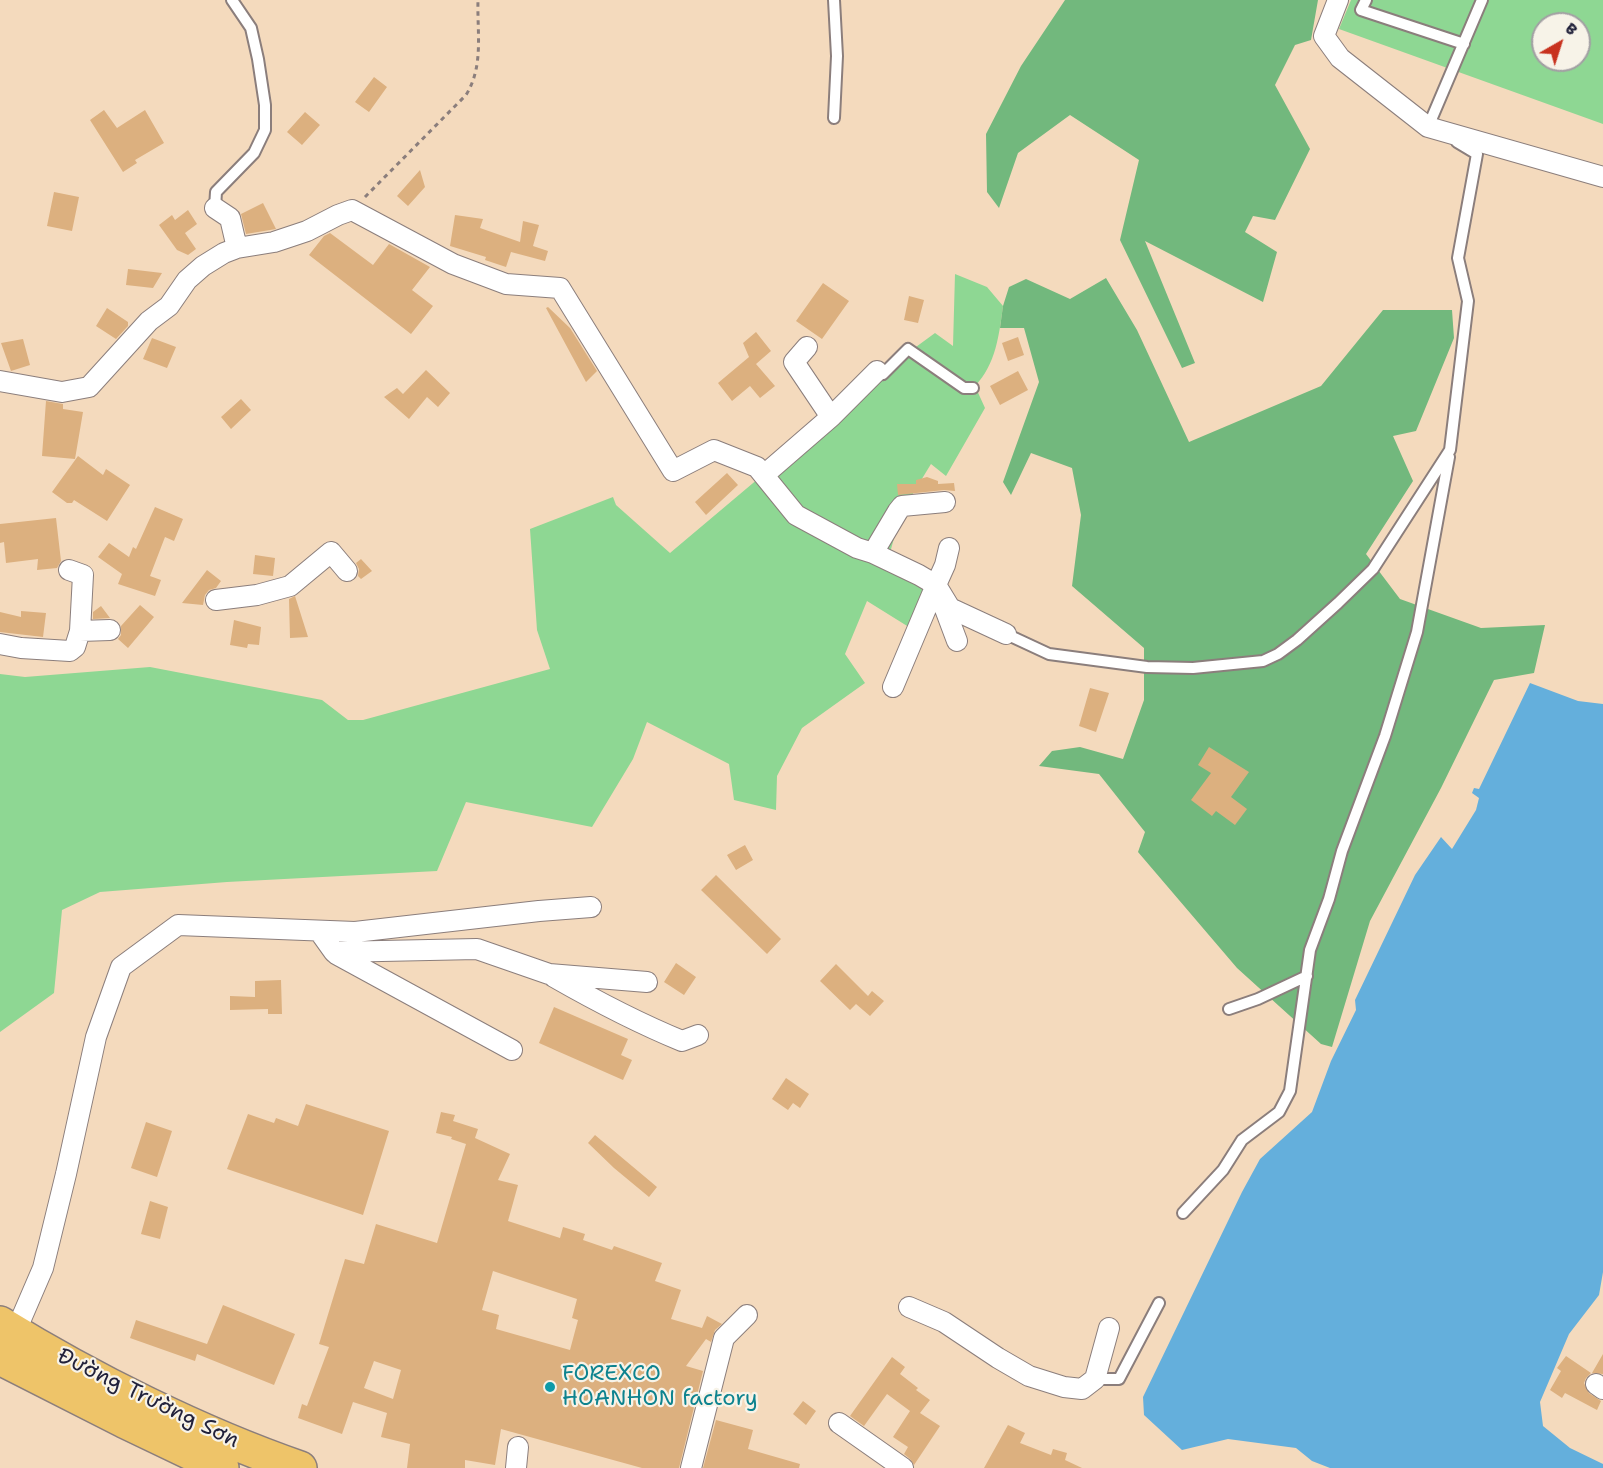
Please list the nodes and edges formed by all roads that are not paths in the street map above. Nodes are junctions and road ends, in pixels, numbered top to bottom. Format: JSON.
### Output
{"nodes":[{"id":1,"x":232,"y":0,"type":"edge"},
{"id":2,"x":834,"y":0,"type":"edge"},
{"id":3,"x":1338,"y":0,"type":"edge"},
{"id":4,"x":1366,"y":0,"type":"edge"},
{"id":5,"x":1482,"y":0,"type":"edge"},
{"id":6,"x":1464,"y":44,"type":"junction"},
{"id":7,"x":834,"y":118,"type":"dead end"},
{"id":8,"x":1428,"y":127,"type":"junction"},
{"id":9,"x":1603,"y":177,"type":"edge"},
{"id":10,"x":215,"y":208,"type":"joint"},
{"id":11,"x":237,"y":248,"type":"junction"},
{"id":12,"x":807,"y":347,"type":"dead end"},
{"id":13,"x":877,"y":372,"type":"joint"},
{"id":14,"x":0,"y":381,"type":"edge"},
{"id":15,"x":973,"y":388,"type":"dead end"},
{"id":16,"x":831,"y":417,"type":"junction"},
{"id":17,"x":1450,"y":450,"type":"junction"},
{"id":18,"x":764,"y":475,"type":"junction"},
{"id":19,"x":945,"y":502,"type":"dead end"},
{"id":20,"x":949,"y":548,"type":"dead end"},
{"id":21,"x":873,"y":553,"type":"junction"},
{"id":22,"x":69,"y":570,"type":"dead end"},
{"id":23,"x":346,"y":572,"type":"dead end"},
{"id":24,"x":936,"y":585,"type":"junction"},
{"id":25,"x":216,"y":600,"type":"dead end"},
{"id":26,"x":110,"y":630,"type":"dead end"},
{"id":27,"x":80,"y":631,"type":"junction"},
{"id":28,"x":1006,"y":634,"type":"joint"},
{"id":29,"x":957,"y":641,"type":"dead end"},
{"id":30,"x":0,"y":644,"type":"edge"},
{"id":31,"x":893,"y":687,"type":"dead end"},
{"id":32,"x":591,"y":907,"type":"dead end"},
{"id":33,"x":319,"y":930,"type":"junction"},
{"id":34,"x":334,"y":952,"type":"junction"},
{"id":35,"x":549,"y":974,"type":"junction"},
{"id":36,"x":1307,"y":976,"type":"junction"},
{"id":37,"x":647,"y":982,"type":"dead end"},
{"id":38,"x":1229,"y":1009,"type":"dead end"},
{"id":39,"x":699,"y":1035,"type":"dead end"},
{"id":40,"x":512,"y":1050,"type":"dead end"},
{"id":41,"x":1183,"y":1213,"type":"dead end"},
{"id":42,"x":1160,"y":1303,"type":"dead end"},
{"id":43,"x":909,"y":1307,"type":"dead end"},
{"id":44,"x":747,"y":1315,"type":"dead end"},
{"id":45,"x":1109,"y":1328,"type":"dead end"},
{"id":46,"x":5,"y":1338,"type":"edge"},
{"id":47,"x":1095,"y":1379,"type":"junction"},
{"id":48,"x":839,"y":1423,"type":"dead end"},
{"id":49,"x":518,"y":1447,"type":"dead end"},
{"id":50,"x":222,"y":1468,"type":"edge"},
{"id":51,"x":300,"y":1468,"type":"edge"},
{"id":52,"x":516,"y":1468,"type":"edge"},
{"id":53,"x":691,"y":1468,"type":"edge"},
{"id":54,"x":903,"y":1468,"type":"edge"}],
"edges":[{"from":1,"to":10,"type":"lane"},
{"from":2,"to":7,"type":"lane"},
{"from":3,"to":8,"type":"street"},
{"from":4,"to":6,"type":"lane"},
{"from":5,"to":6,"type":"lane"},
{"from":6,"to":8,"type":"lane"},
{"from":8,"to":9,"type":"street"},
{"from":8,"to":17,"type":"lane"},
{"from":10,"to":11,"type":"street"},
{"from":11,"to":14,"type":"street"},
{"from":11,"to":18,"type":"street"},
{"from":12,"to":16,"type":"street"},
{"from":13,"to":15,"type":"lane"},
{"from":13,"to":16,"type":"street"},
{"from":16,"to":18,"type":"street"},
{"from":17,"to":28,"type":"lane"},
{"from":17,"to":36,"type":"lane"},
{"from":18,"to":21,"type":"street"},
{"from":19,"to":21,"type":"street"},
{"from":20,"to":24,"type":"street"},
{"from":21,"to":24,"type":"street"},
{"from":22,"to":27,"type":"street"},
{"from":23,"to":25,"type":"street"},
{"from":24,"to":28,"type":"street"},
{"from":24,"to":29,"type":"street"},
{"from":24,"to":31,"type":"street"},
{"from":26,"to":27,"type":"street"},
{"from":27,"to":30,"type":"street"},
{"from":32,"to":33,"type":"street"},
{"from":33,"to":34,"type":"street"},
{"from":33,"to":46,"type":"street"},
{"from":34,"to":35,"type":"street"},
{"from":34,"to":40,"type":"street"},
{"from":35,"to":37,"type":"street"},
{"from":35,"to":39,"type":"street"},
{"from":36,"to":38,"type":"lane"},
{"from":36,"to":41,"type":"lane"},
{"from":42,"to":47,"type":"lane"},
{"from":43,"to":47,"type":"street"},
{"from":44,"to":53,"type":"street"},
{"from":45,"to":47,"type":"street"},
{"from":46,"to":50,"type":"highway","name":"Đường Trường Sơn"},
{"from":46,"to":51,"type":"highway","name":"Đường Trường Sơn"},
{"from":48,"to":54,"type":"street"},
{"from":49,"to":52,"type":"street"}]}
